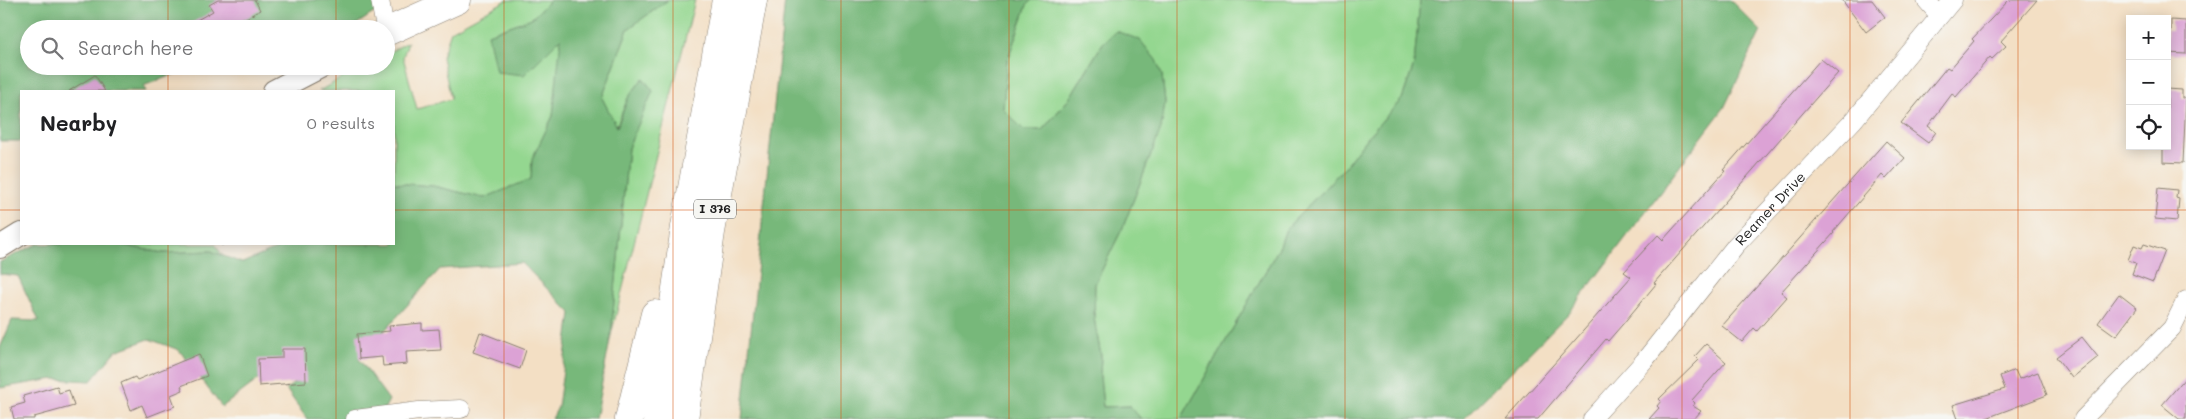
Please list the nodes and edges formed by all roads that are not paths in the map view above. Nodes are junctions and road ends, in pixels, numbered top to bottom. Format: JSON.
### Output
{"nodes":[{"id":1,"x":380,"y":0,"type":"edge"},
{"id":2,"x":441,"y":0,"type":"edge"},
{"id":3,"x":457,"y":0,"type":"edge"},
{"id":4,"x":726,"y":0,"type":"edge"},
{"id":5,"x":752,"y":0,"type":"edge"},
{"id":6,"x":1926,"y":0,"type":"edge"},
{"id":7,"x":1953,"y":0,"type":"edge"},
{"id":8,"x":1939,"y":15,"type":"junction"},
{"id":9,"x":384,"y":20,"type":"edge"},
{"id":10,"x":395,"y":26,"type":"edge"},
{"id":11,"x":395,"y":27,"type":"edge"},
{"id":12,"x":305,"y":75,"type":"edge"},
{"id":13,"x":276,"y":90,"type":"edge"},
{"id":14,"x":706,"y":103,"type":"junction"},
{"id":15,"x":20,"y":235,"type":"edge"},
{"id":16,"x":0,"y":246,"type":"edge"},
{"id":17,"x":2186,"y":300,"type":"edge"},
{"id":18,"x":462,"y":409,"type":"dead end"},
{"id":19,"x":355,"y":419,"type":"edge"},
{"id":20,"x":629,"y":419,"type":"edge"},
{"id":21,"x":656,"y":419,"type":"edge"},
{"id":22,"x":684,"y":419,"type":"edge"},
{"id":23,"x":1592,"y":419,"type":"edge"},
{"id":24,"x":2083,"y":419,"type":"edge"}],
"edges":[{"from":1,"to":9,"type":"street"},
{"from":2,"to":10,"type":"highway"},
{"from":3,"to":11,"type":"highway"},
{"from":4,"to":14,"type":"highway","number":"I 376"},
{"from":5,"to":22,"type":"highway","number":"I 376"},
{"from":6,"to":8,"type":"street"},
{"from":7,"to":8,"type":"street","name":"Reamer Drive"},
{"from":8,"to":23,"type":"street","name":"Reamer Drive"},
{"from":12,"to":13,"type":"street"},
{"from":14,"to":20,"type":"highway"},
{"from":14,"to":21,"type":"highway","number":"I 376"},
{"from":15,"to":16,"type":"street"},
{"from":17,"to":24,"type":"street"},
{"from":18,"to":19,"type":"street"}]}
